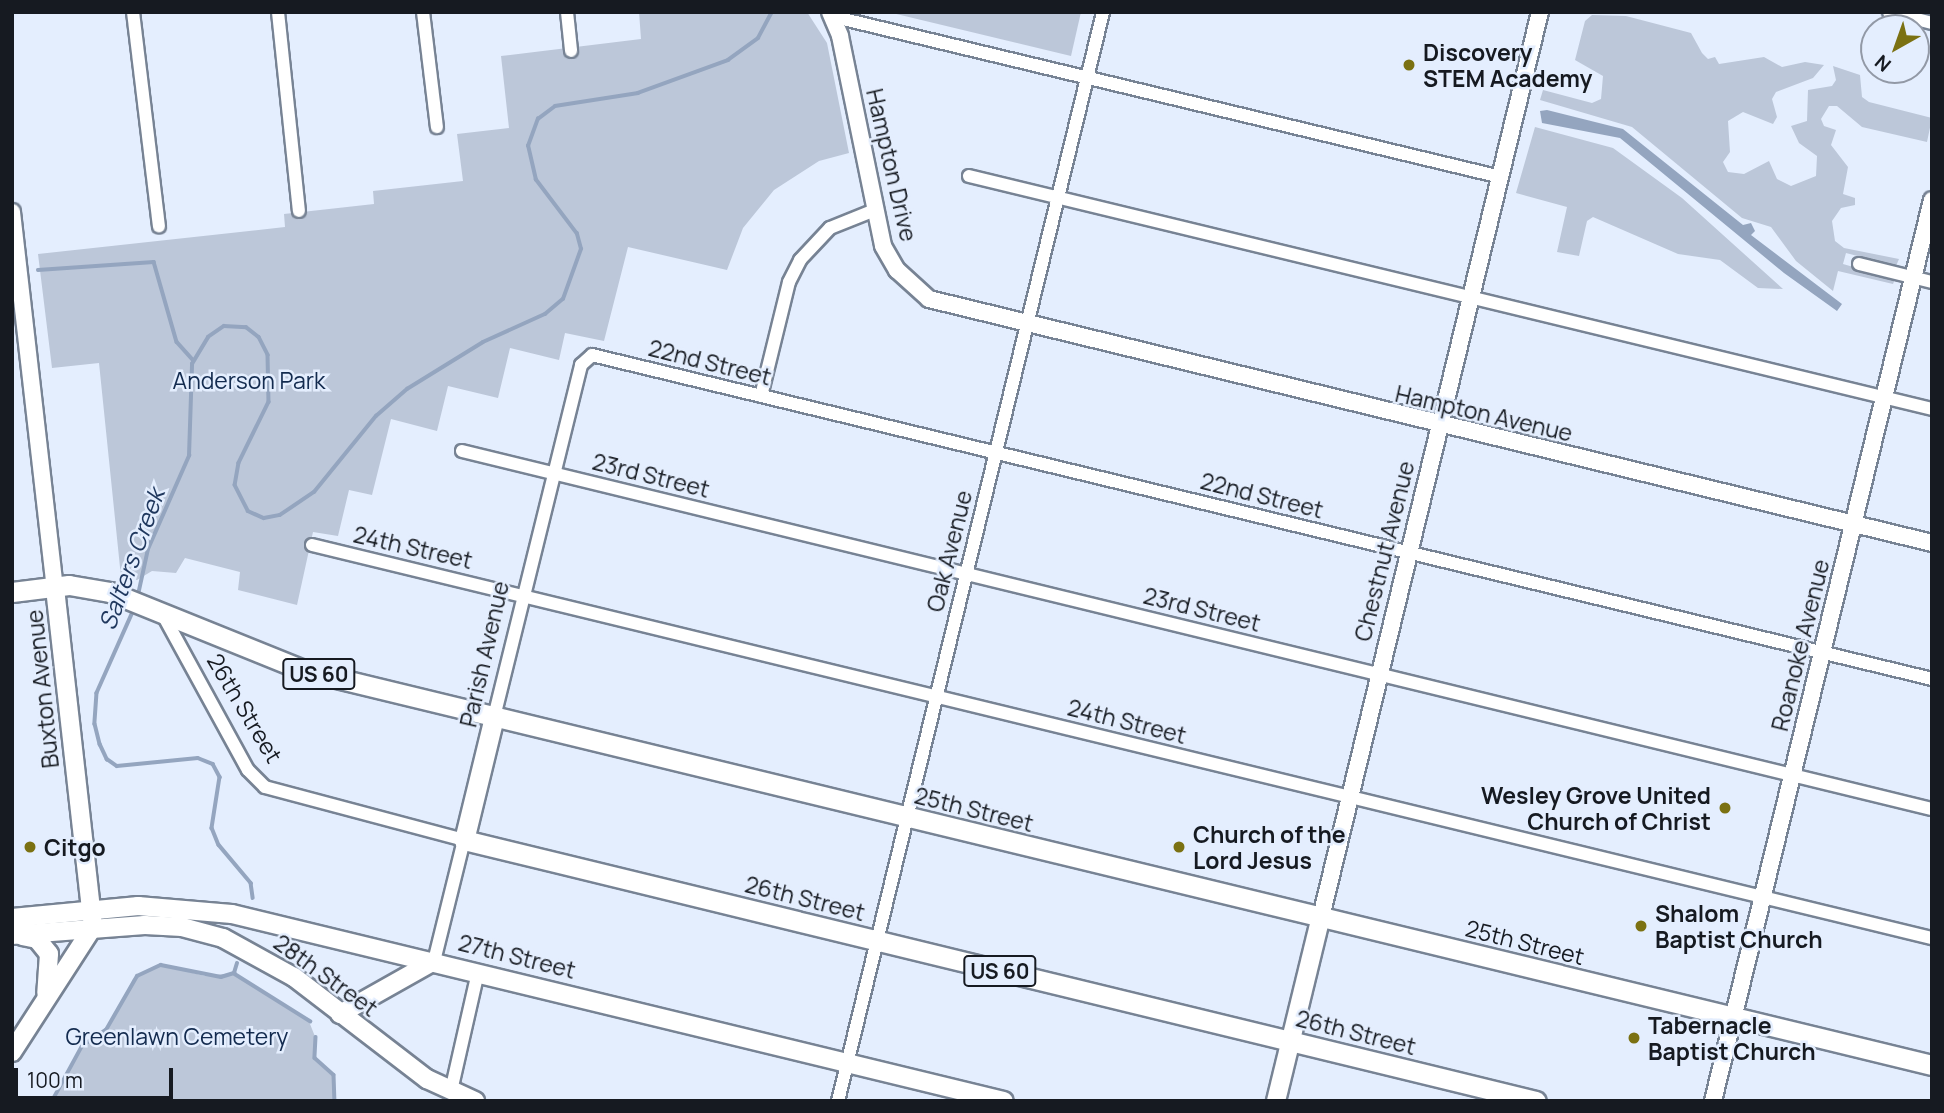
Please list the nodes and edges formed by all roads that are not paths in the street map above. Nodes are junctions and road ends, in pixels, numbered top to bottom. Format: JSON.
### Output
{"nodes":[{"id":1,"x":133,"y":12,"type":"edge"},
{"id":2,"x":278,"y":12,"type":"edge"},
{"id":3,"x":423,"y":12,"type":"edge"},
{"id":4,"x":567,"y":12,"type":"edge"},
{"id":5,"x":1103,"y":12,"type":"edge"},
{"id":6,"x":1540,"y":12,"type":"edge"},
{"id":7,"x":1889,"y":12,"type":"edge"},
{"id":8,"x":833,"y":15,"type":"edge"},
{"id":9,"x":1932,"y":23,"type":"edge"},
{"id":10,"x":572,"y":51,"type":"dead end"},
{"id":11,"x":1086,"y":78,"type":"junction"},
{"id":12,"x":437,"y":127,"type":"dead end"},
{"id":13,"x":969,"y":176,"type":"dead end"},
{"id":14,"x":1501,"y":177,"type":"junction"},
{"id":15,"x":1057,"y":199,"type":"junction"},
{"id":16,"x":1932,"y":200,"type":"edge"},
{"id":17,"x":875,"y":210,"type":"junction"},
{"id":18,"x":299,"y":211,"type":"dead end"},
{"id":19,"x":12,"y":212,"type":"edge"},
{"id":20,"x":159,"y":226,"type":"dead end"},
{"id":21,"x":1859,"y":264,"type":"dead end"},
{"id":22,"x":1913,"y":277,"type":"junction"},
{"id":23,"x":1932,"y":282,"type":"edge"},
{"id":24,"x":1470,"y":299,"type":"junction"},
{"id":25,"x":1026,"y":325,"type":"junction"},
{"id":26,"x":583,"y":359,"type":"joint"},
{"id":27,"x":761,"y":396,"type":"junction"},
{"id":28,"x":1884,"y":398,"type":"junction"},
{"id":29,"x":1932,"y":409,"type":"edge"},
{"id":30,"x":1439,"y":426,"type":"junction"},
{"id":31,"x":462,"y":451,"type":"dead end"},
{"id":32,"x":995,"y":452,"type":"junction"},
{"id":33,"x":552,"y":473,"type":"junction"},
{"id":34,"x":1853,"y":524,"type":"junction"},
{"id":35,"x":1932,"y":542,"type":"edge"},
{"id":36,"x":312,"y":545,"type":"dead end"},
{"id":37,"x":1409,"y":553,"type":"junction"},
{"id":38,"x":965,"y":573,"type":"junction"},
{"id":39,"x":55,"y":587,"type":"junction"},
{"id":40,"x":12,"y":592,"type":"edge"},
{"id":41,"x":523,"y":595,"type":"junction"},
{"id":42,"x":156,"y":608,"type":"junction"},
{"id":43,"x":1822,"y":652,"type":"junction"},
{"id":44,"x":1380,"y":674,"type":"junction"},
{"id":45,"x":1932,"y":679,"type":"edge"},
{"id":46,"x":936,"y":696,"type":"junction"},
{"id":47,"x":494,"y":718,"type":"junction"},
{"id":48,"x":1792,"y":775,"type":"junction"},
{"id":49,"x":1351,"y":797,"type":"junction"},
{"id":50,"x":1932,"y":809,"type":"edge"},
{"id":51,"x":907,"y":818,"type":"junction"},
{"id":52,"x":464,"y":840,"type":"junction"},
{"id":53,"x":1763,"y":897,"type":"junction"},
{"id":54,"x":1321,"y":917,"type":"junction"},
{"id":55,"x":92,"y":918,"type":"junction"},
{"id":56,"x":13,"y":929,"type":"edge"},
{"id":57,"x":1932,"y":938,"type":"edge"},
{"id":58,"x":877,"y":941,"type":"junction"},
{"id":59,"x":434,"y":961,"type":"junction"},
{"id":60,"x":478,"y":972,"type":"junction"},
{"id":61,"x":46,"y":998,"type":"junction"},
{"id":62,"x":340,"y":1014,"type":"junction"},
{"id":63,"x":1734,"y":1018,"type":"junction"},
{"id":64,"x":1291,"y":1041,"type":"junction"},
{"id":65,"x":12,"y":1052,"type":"edge"},
{"id":66,"x":847,"y":1063,"type":"junction"},
{"id":67,"x":1932,"y":1066,"type":"edge"},
{"id":68,"x":451,"y":1091,"type":"junction"},
{"id":69,"x":475,"y":1101,"type":"edge"},
{"id":70,"x":838,"y":1101,"type":"edge"},
{"id":71,"x":1004,"y":1101,"type":"edge"},
{"id":72,"x":1276,"y":1101,"type":"edge"},
{"id":73,"x":1536,"y":1101,"type":"edge"},
{"id":74,"x":1713,"y":1101,"type":"edge"}],
"edges":[{"from":1,"to":20,"type":"street"},
{"from":2,"to":18,"type":"street"},
{"from":3,"to":12,"type":"street"},
{"from":4,"to":10,"type":"street"},
{"from":5,"to":11,"type":"street","name":"Oak Avenue"},
{"from":6,"to":14,"type":"street","name":"Chestnut Avenue"},
{"from":7,"to":9,"type":"street"},
{"from":8,"to":11,"type":"street"},
{"from":8,"to":17,"type":"street","name":"Hampton Drive"},
{"from":11,"to":14,"type":"street"},
{"from":11,"to":15,"type":"street","name":"Oak Avenue"},
{"from":13,"to":15,"type":"street"},
{"from":14,"to":24,"type":"street","name":"Chestnut Avenue"},
{"from":15,"to":24,"type":"street"},
{"from":15,"to":25,"type":"street","name":"Oak Avenue"},
{"from":16,"to":22,"type":"street","name":"Roanoke Avenue"},
{"from":17,"to":25,"type":"street","name":"Hampton Drive"},
{"from":17,"to":27,"type":"street"},
{"from":19,"to":39,"type":"street","name":"Buxton Avenue"},
{"from":21,"to":22,"type":"street"},
{"from":22,"to":23,"type":"street"},
{"from":22,"to":28,"type":"street","name":"Roanoke Avenue"},
{"from":24,"to":28,"type":"street"},
{"from":24,"to":30,"type":"street","name":"Chestnut Avenue"},
{"from":25,"to":30,"type":"street","name":"Hampton Avenue"},
{"from":25,"to":32,"type":"street","name":"Oak Avenue"},
{"from":26,"to":27,"type":"street","name":"22nd Street"},
{"from":26,"to":33,"type":"street","name":"Parish Avenue"},
{"from":27,"to":32,"type":"street","name":"22nd Street"},
{"from":28,"to":29,"type":"street"},
{"from":28,"to":34,"type":"street","name":"Roanoke Avenue"},
{"from":30,"to":34,"type":"street","name":"Hampton Avenue"},
{"from":30,"to":37,"type":"street","name":"Chestnut Avenue"},
{"from":31,"to":33,"type":"street","name":"23rd Street"},
{"from":32,"to":37,"type":"street","name":"22nd Street"},
{"from":32,"to":38,"type":"street","name":"Oak Avenue"},
{"from":33,"to":38,"type":"street","name":"23rd Street"},
{"from":33,"to":41,"type":"street","name":"Parish Avenue"},
{"from":34,"to":35,"type":"street","name":"Hampton Avenue"},
{"from":34,"to":43,"type":"street","name":"Roanoke Avenue"},
{"from":36,"to":41,"type":"street","name":"24th Street"},
{"from":37,"to":43,"type":"street","name":"22nd Street"},
{"from":37,"to":44,"type":"street","name":"Chestnut Avenue"},
{"from":38,"to":44,"type":"street","name":"23rd Street"},
{"from":38,"to":46,"type":"street","name":"Oak Avenue"},
{"from":39,"to":40,"type":"main road","name":"25th Street","number":"US 60"},
{"from":39,"to":42,"type":"main road","name":"25th Street","number":"US 60"},
{"from":39,"to":55,"type":"main road","name":"Buxton Avenue"},
{"from":41,"to":46,"type":"street","name":"24th Street"},
{"from":41,"to":47,"type":"street","name":"Parish Avenue"},
{"from":42,"to":47,"type":"main road","name":"25th Street","number":"US 60"},
{"from":42,"to":52,"type":"street","name":"26th Street"},
{"from":43,"to":45,"type":"street","name":"22nd Street"},
{"from":43,"to":48,"type":"street","name":"Roanoke Avenue"},
{"from":44,"to":48,"type":"street","name":"23rd Street"},
{"from":44,"to":49,"type":"street","name":"Chestnut Avenue"},
{"from":46,"to":49,"type":"street","name":"24th Street"},
{"from":46,"to":51,"type":"street","name":"Oak Avenue"},
{"from":47,"to":51,"type":"main road","name":"25th Street","number":"US 60"},
{"from":47,"to":52,"type":"main road","name":"Parish Avenue"},
{"from":48,"to":50,"type":"street","name":"23rd Street"},
{"from":48,"to":53,"type":"street","name":"Roanoke Avenue"},
{"from":49,"to":53,"type":"street","name":"24th Street"},
{"from":49,"to":54,"type":"street","name":"Chestnut Avenue"},
{"from":51,"to":54,"type":"main road","name":"25th Street","number":"US 60"},
{"from":51,"to":58,"type":"street","name":"Oak Avenue"},
{"from":52,"to":58,"type":"main road","name":"26th Street","number":"US 60"},
{"from":52,"to":59,"type":"street","name":"Parish Avenue"},
{"from":53,"to":57,"type":"street","name":"24th Street"},
{"from":53,"to":63,"type":"street","name":"Roanoke Avenue"},
{"from":54,"to":63,"type":"main road","name":"25th Street","number":"US 60"},
{"from":54,"to":64,"type":"main road","name":"Chestnut Avenue"},
{"from":55,"to":56,"type":"main road","name":"27th Street"},
{"from":55,"to":59,"type":"main road","name":"27th Street"},
{"from":55,"to":61,"type":"main road"},
{"from":55,"to":62,"type":"main road","name":"28th Street"},
{"from":56,"to":61,"type":"main road"},
{"from":58,"to":64,"type":"main road","name":"26th Street","number":"US 60"},
{"from":58,"to":66,"type":"street","name":"Oak Avenue"},
{"from":59,"to":60,"type":"main road","name":"27th Street"},
{"from":59,"to":62,"type":"main road"},
{"from":60,"to":66,"type":"main road","name":"27th Street"},
{"from":60,"to":68,"type":"street"},
{"from":61,"to":65,"type":"main road"},
{"from":62,"to":68,"type":"main road","name":"28th Street"},
{"from":63,"to":67,"type":"main road","name":"25th Street","number":"US 60"},
{"from":63,"to":74,"type":"street","name":"Roanoke Avenue"},
{"from":64,"to":72,"type":"main road","name":"Chestnut Avenue"},
{"from":64,"to":73,"type":"main road","name":"26th Street","number":"US 60"},
{"from":66,"to":70,"type":"street","name":"Oak Avenue"},
{"from":66,"to":71,"type":"main road","name":"27th Street"},
{"from":68,"to":69,"type":"main road","name":"28th Street"}]}
